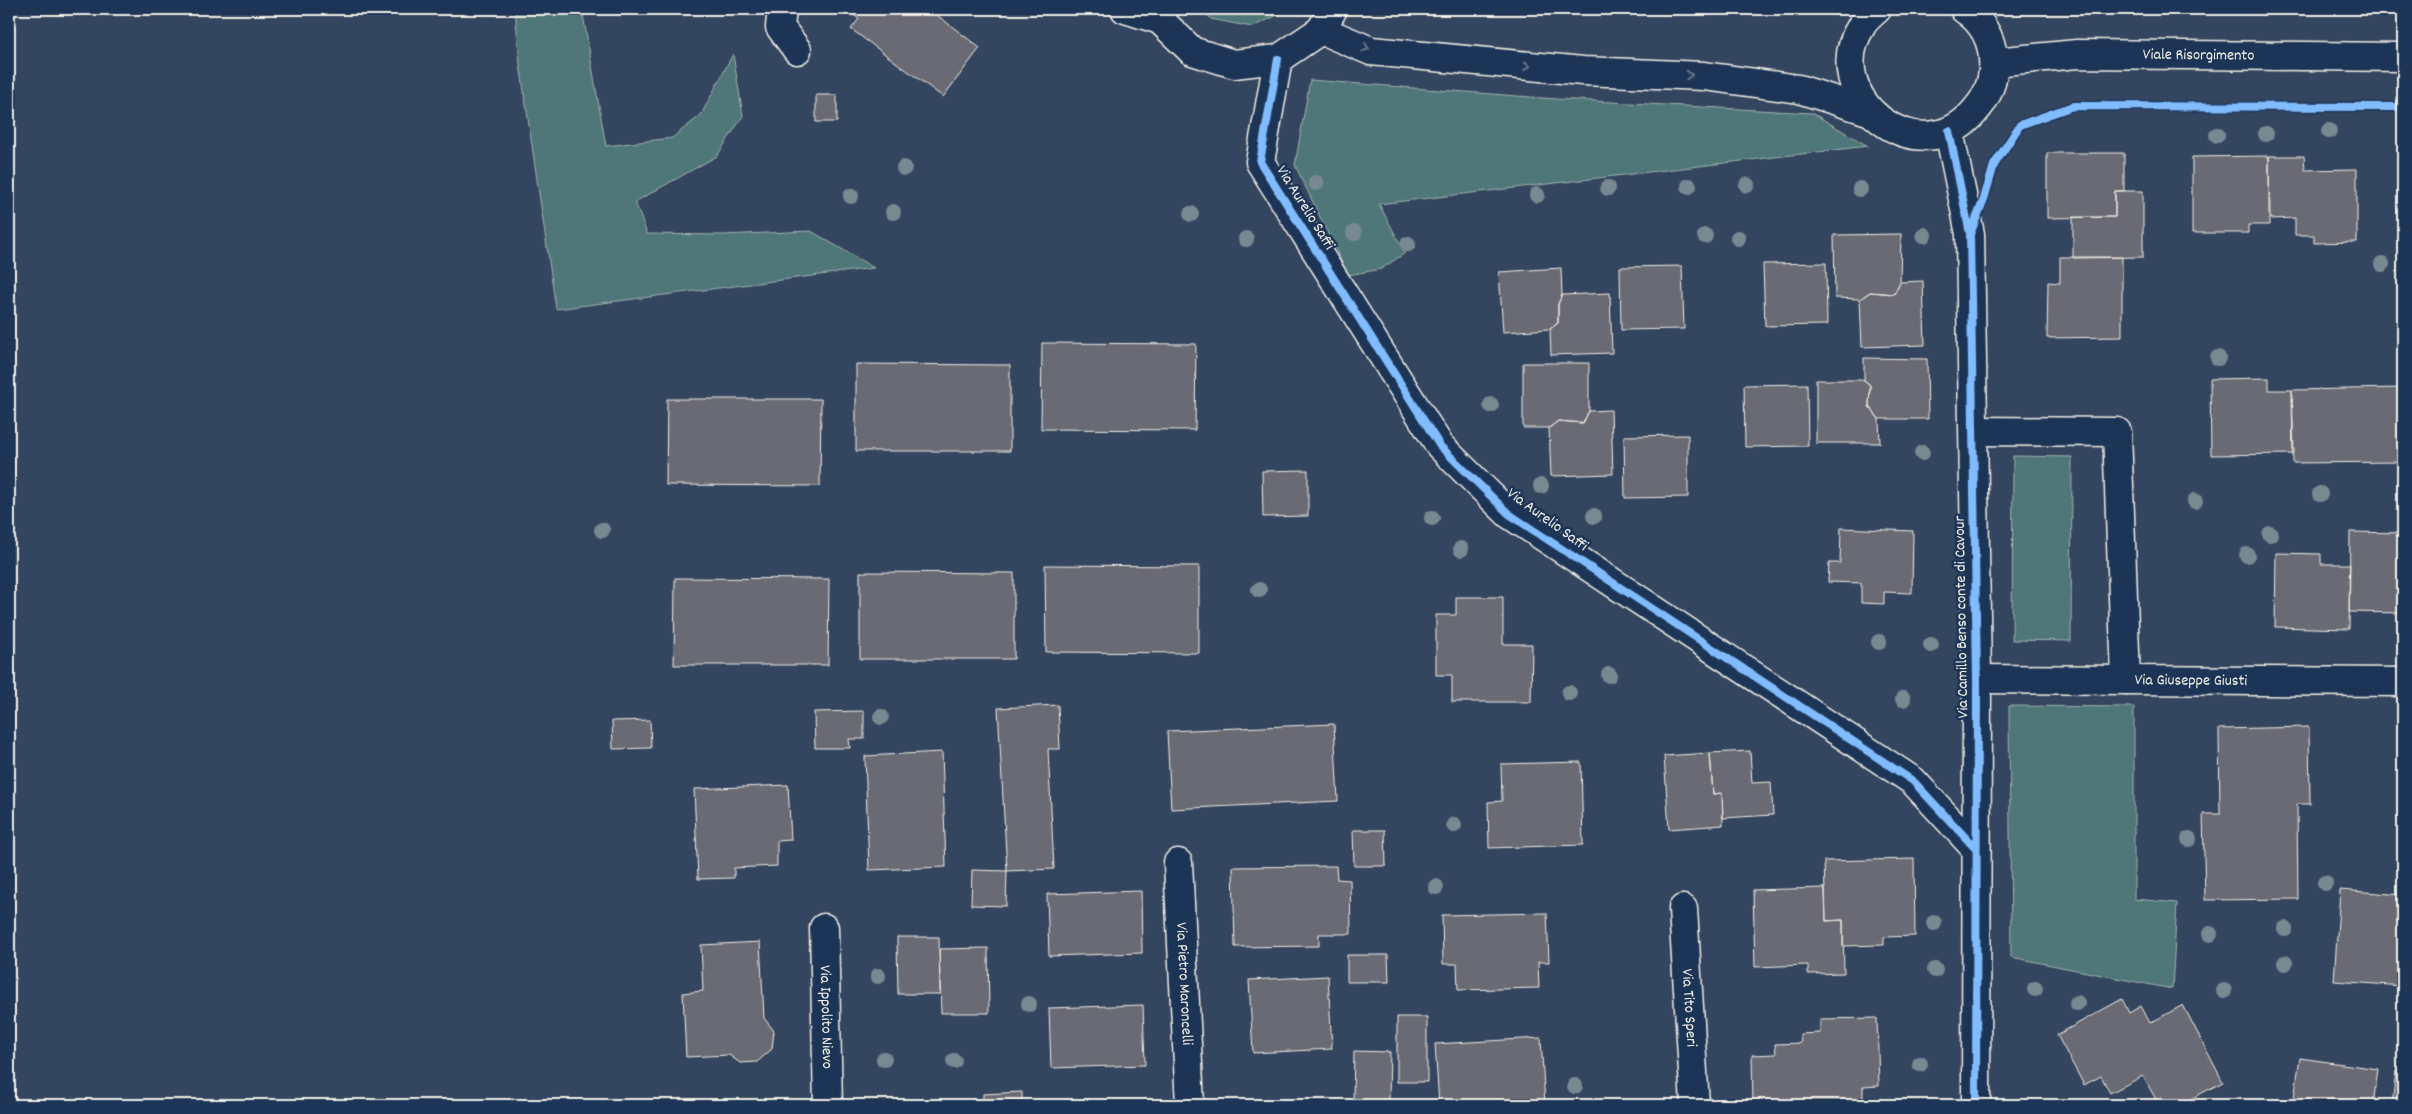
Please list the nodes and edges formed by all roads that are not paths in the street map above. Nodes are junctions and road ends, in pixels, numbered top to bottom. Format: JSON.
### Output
{"nodes":[{"id":1,"x":782,"y":9,"type":"edge"},
{"id":2,"x":1125,"y":9,"type":"edge"},
{"id":3,"x":1877,"y":9,"type":"edge"},
{"id":4,"x":1964,"y":9,"type":"edge"},
{"id":5,"x":1157,"y":14,"type":"edge"},
{"id":6,"x":1327,"y":20,"type":"edge"},
{"id":7,"x":797,"y":50,"type":"dead end"},
{"id":8,"x":2403,"y":58,"type":"edge"},
{"id":9,"x":1278,"y":59,"type":"junction"},
{"id":10,"x":1994,"y":62,"type":"junction"},
{"id":11,"x":1868,"y":110,"type":"junction"},
{"id":12,"x":1949,"y":130,"type":"junction"},
{"id":13,"x":1974,"y":431,"type":"junction"},
{"id":14,"x":1978,"y":679,"type":"junction"},
{"id":15,"x":2126,"y":680,"type":"junction"},
{"id":16,"x":2403,"y":682,"type":"edge"},
{"id":17,"x":1976,"y":849,"type":"junction"},
{"id":18,"x":1178,"y":864,"type":"dead end"},
{"id":19,"x":1683,"y":909,"type":"dead end"},
{"id":20,"x":824,"y":928,"type":"dead end"},
{"id":21,"x":828,"y":1105,"type":"edge"},
{"id":22,"x":1190,"y":1105,"type":"edge"},
{"id":23,"x":1695,"y":1105,"type":"edge"},
{"id":24,"x":1976,"y":1105,"type":"edge"}],
"edges":[{"from":1,"to":7,"type":"street"},
{"from":2,"to":5,"type":"street"},
{"from":3,"to":11,"type":"street"},
{"from":4,"to":10,"type":"street"},
{"from":5,"to":9,"type":"street"},
{"from":6,"to":9,"type":"street"},
{"from":6,"to":11,"type":"street","one_way":true},
{"from":8,"to":10,"type":"street","name":"Viale Risorgimento"},
{"from":9,"to":17,"type":"street","name":"Via Aurelio Saffi"},
{"from":10,"to":12,"type":"street"},
{"from":11,"to":12,"type":"street"},
{"from":12,"to":13,"type":"street","name":"Via Camillo Benso conte di Cavour"},
{"from":13,"to":14,"type":"street","name":"Via Camillo Benso conte di Cavour"},
{"from":13,"to":15,"type":"street"},
{"from":14,"to":15,"type":"street","name":"Via Giuseppe Giusti"},
{"from":14,"to":17,"type":"street","name":"Via Camillo Benso conte di Cavour"},
{"from":15,"to":16,"type":"street","name":"Via Giuseppe Giusti"},
{"from":17,"to":24,"type":"street","name":"Via Camillo Benso conte di Cavour"},
{"from":18,"to":22,"type":"street","name":"Via Pietro Maroncelli"},
{"from":19,"to":23,"type":"street","name":"Via Tito Speri"},
{"from":20,"to":21,"type":"street","name":"Via Ippolito Nievo"}]}
